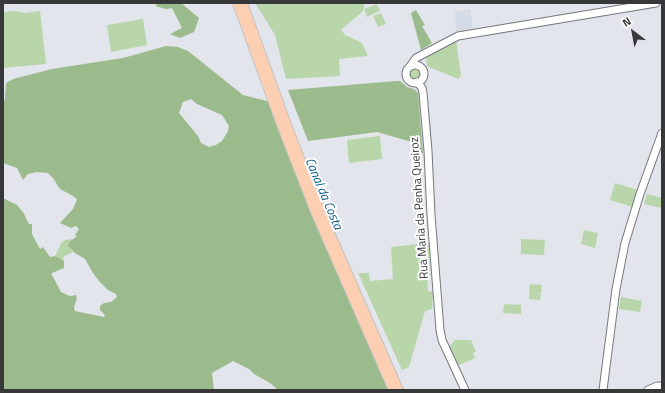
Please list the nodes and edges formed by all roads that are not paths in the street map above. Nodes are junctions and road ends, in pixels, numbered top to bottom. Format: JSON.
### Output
{"nodes":[{"id":1,"x":237,"y":3,"type":"edge"},
{"id":2,"x":243,"y":3,"type":"edge"},
{"id":3,"x":656,"y":3,"type":"edge"},
{"id":4,"x":425,"y":53,"type":"junction"},
{"id":5,"x":411,"y":65,"type":"junction"},
{"id":6,"x":423,"y":69,"type":"junction"},
{"id":7,"x":417,"y":82,"type":"junction"},
{"id":8,"x":662,"y":133,"type":"edge"},
{"id":9,"x":662,"y":386,"type":"edge"},
{"id":10,"x":393,"y":390,"type":"edge"},
{"id":11,"x":399,"y":390,"type":"edge"},
{"id":12,"x":465,"y":390,"type":"edge"},
{"id":13,"x":603,"y":390,"type":"edge"},
{"id":14,"x":648,"y":390,"type":"edge"}],
"edges":[{"from":1,"to":10,"type":"main road"},
{"from":2,"to":11,"type":"main road"},
{"from":3,"to":4,"type":"street"},
{"from":4,"to":5,"type":"street"},
{"from":4,"to":6,"type":"street"},
{"from":5,"to":6,"type":"street"},
{"from":5,"to":7,"type":"street"},
{"from":6,"to":7,"type":"street"},
{"from":7,"to":12,"type":"street","name":"Rua Maria da Penha Queiroz"},
{"from":8,"to":13,"type":"street"},
{"from":9,"to":14,"type":"street"}]}
